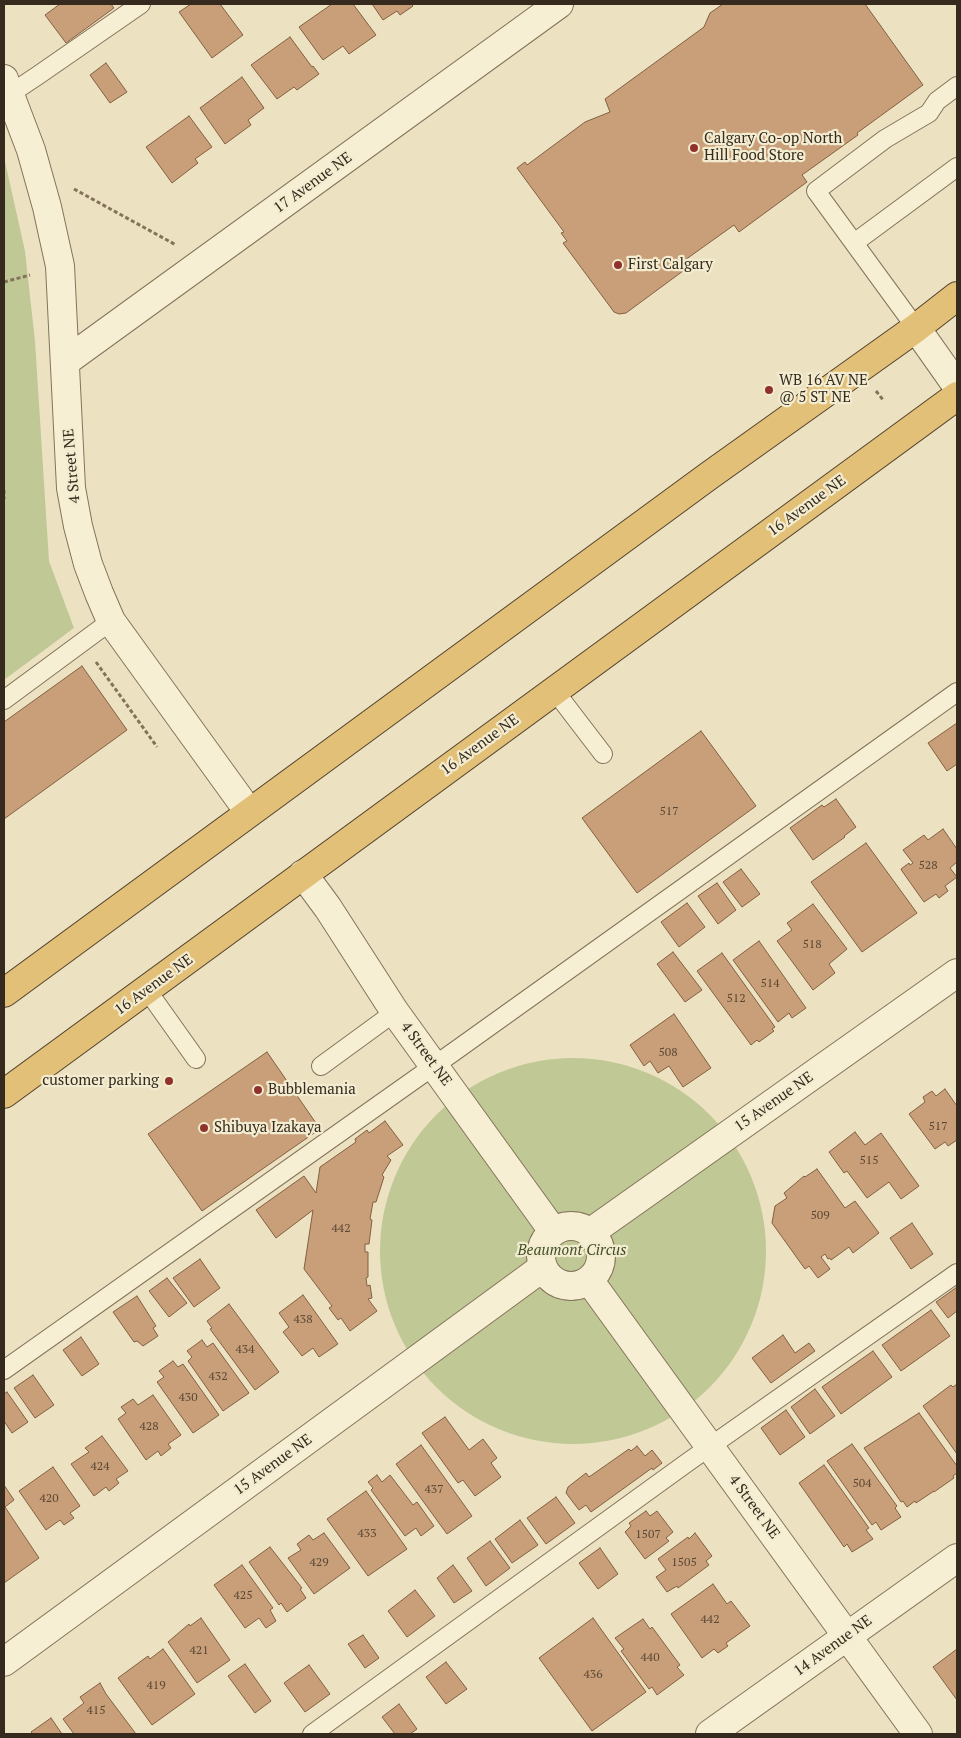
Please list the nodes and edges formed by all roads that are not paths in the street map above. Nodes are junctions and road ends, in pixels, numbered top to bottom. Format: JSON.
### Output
{"nodes":[{"id":1,"x":141,"y":4,"type":"edge"},
{"id":2,"x":559,"y":4,"type":"edge"},
{"id":3,"x":7,"y":86,"type":"edge"},
{"id":4,"x":957,"y":86,"type":"edge"},
{"id":5,"x":957,"y":167,"type":"edge"},
{"id":6,"x":854,"y":243,"type":"junction"},
{"id":7,"x":957,"y":296,"type":"edge"},
{"id":8,"x":916,"y":328,"type":"junction"},
{"id":9,"x":65,"y":362,"type":"junction"},
{"id":10,"x":957,"y":386,"type":"edge"},
{"id":11,"x":957,"y":396,"type":"edge"},
{"id":12,"x":111,"y":621,"type":"junction"},
{"id":13,"x":554,"y":690,"type":"junction"},
{"id":14,"x":957,"y":692,"type":"edge"},
{"id":15,"x":4,"y":700,"type":"edge"},
{"id":16,"x":603,"y":754,"type":"dead end"},
{"id":17,"x":249,"y":812,"type":"junction"},
{"id":18,"x":303,"y":874,"type":"junction"},
{"id":19,"x":957,"y":973,"type":"edge"},
{"id":20,"x":147,"y":990,"type":"junction"},
{"id":21,"x":4,"y":993,"type":"edge"},
{"id":22,"x":395,"y":1012,"type":"junction"},
{"id":23,"x":196,"y":1059,"type":"dead end"},
{"id":24,"x":434,"y":1065,"type":"junction"},
{"id":25,"x":321,"y":1066,"type":"dead end"},
{"id":26,"x":4,"y":1094,"type":"edge"},
{"id":27,"x":553,"y":1231,"type":"junction"},
{"id":28,"x":591,"y":1232,"type":"junction"},
{"id":29,"x":542,"y":1268,"type":"junction"},
{"id":30,"x":957,"y":1273,"type":"edge"},
{"id":31,"x":590,"y":1280,"type":"junction"},
{"id":32,"x":4,"y":1370,"type":"edge"},
{"id":33,"x":710,"y":1448,"type":"junction"},
{"id":34,"x":957,"y":1558,"type":"edge"},
{"id":35,"x":847,"y":1636,"type":"junction"},
{"id":36,"x":4,"y":1662,"type":"edge"},
{"id":37,"x":312,"y":1734,"type":"edge"},
{"id":38,"x":710,"y":1734,"type":"edge"},
{"id":39,"x":918,"y":1734,"type":"edge"}],
"edges":[{"from":1,"to":3,"type":"lane"},
{"from":2,"to":9,"type":"street","name":"17 Avenue NE"},
{"from":3,"to":9,"type":"street","name":"4 Street NE"},
{"from":4,"to":6,"type":"lane"},
{"from":5,"to":6,"type":"lane"},
{"from":6,"to":8,"type":"lane"},
{"from":7,"to":8,"type":"highway"},
{"from":8,"to":10,"type":"street"},
{"from":8,"to":17,"type":"highway"},
{"from":9,"to":12,"type":"street","name":"4 Street NE"},
{"from":11,"to":13,"type":"highway","name":"16 Avenue NE"},
{"from":12,"to":15,"type":"lane"},
{"from":12,"to":17,"type":"street","name":"4 Street NE"},
{"from":13,"to":16,"type":"lane"},
{"from":13,"to":18,"type":"highway","name":"16 Avenue NE"},
{"from":14,"to":24,"type":"lane"},
{"from":17,"to":21,"type":"highway"},
{"from":18,"to":20,"type":"highway","name":"16 Avenue NE"},
{"from":18,"to":22,"type":"street","name":"4 Street NE"},
{"from":19,"to":28,"type":"street","name":"15 Avenue NE"},
{"from":20,"to":23,"type":"lane"},
{"from":20,"to":26,"type":"highway","name":"16 Avenue NE"},
{"from":22,"to":24,"type":"street","name":"4 Street NE"},
{"from":22,"to":25,"type":"lane"},
{"from":24,"to":27,"type":"street","name":"4 Street NE"},
{"from":24,"to":32,"type":"lane"},
{"from":27,"to":28,"type":"street"},
{"from":27,"to":29,"type":"street"},
{"from":28,"to":31,"type":"street"},
{"from":29,"to":31,"type":"street"},
{"from":29,"to":36,"type":"street","name":"15 Avenue NE"},
{"from":30,"to":33,"type":"lane"},
{"from":31,"to":33,"type":"street","name":"4 Street NE"},
{"from":33,"to":35,"type":"street","name":"4 Street NE"},
{"from":33,"to":37,"type":"lane"},
{"from":34,"to":35,"type":"street","name":"14 Avenue NE"},
{"from":35,"to":38,"type":"street","name":"14 Avenue NE"},
{"from":35,"to":39,"type":"street","name":"4 Street NE"}]}
